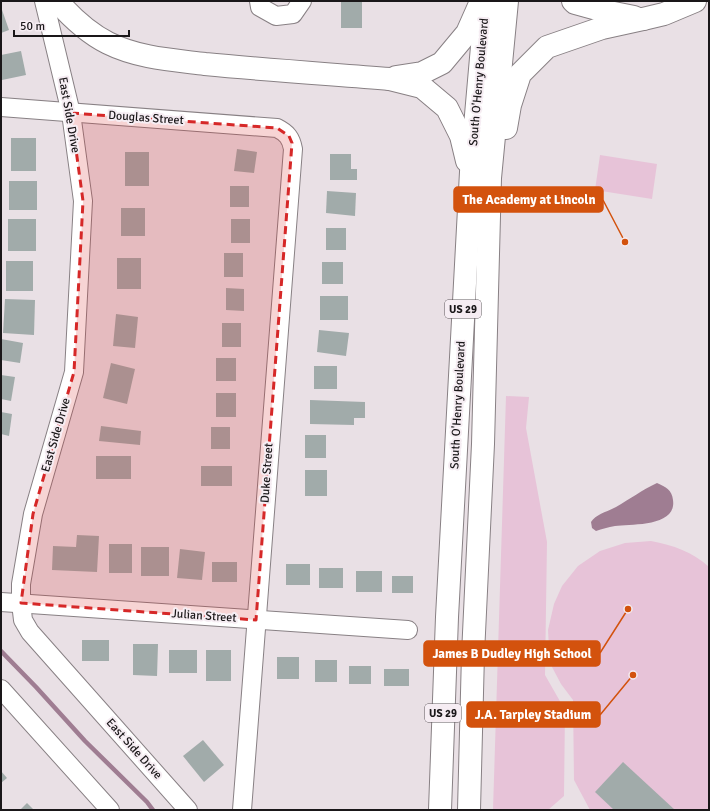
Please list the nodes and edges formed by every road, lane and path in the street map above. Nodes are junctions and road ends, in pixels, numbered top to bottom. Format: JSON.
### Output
{"nodes":[{"id":1,"x":44,"y":1,"type":"edge"},
{"id":2,"x":57,"y":1,"type":"edge"},
{"id":3,"x":258,"y":1,"type":"edge"},
{"id":4,"x":302,"y":1,"type":"edge"},
{"id":5,"x":481,"y":1,"type":"edge"},
{"id":6,"x":486,"y":1,"type":"edge"},
{"id":7,"x":507,"y":1,"type":"edge"},
{"id":8,"x":573,"y":1,"type":"edge"},
{"id":9,"x":695,"y":1,"type":"edge"},
{"id":10,"x":643,"y":19,"type":"junction"},
{"id":11,"x":390,"y":78,"type":"junction"},
{"id":12,"x":1,"y":107,"type":"edge"},
{"id":13,"x":71,"y":113,"type":"junction"},
{"id":14,"x":289,"y":136,"type":"joint"},
{"id":15,"x":480,"y":175,"type":"junction"},
{"id":16,"x":1,"y":602,"type":"edge"},
{"id":17,"x":21,"y":603,"type":"junction"},
{"id":18,"x":256,"y":620,"type":"junction"},
{"id":19,"x":408,"y":630,"type":"dead end"},
{"id":20,"x":1,"y":689,"type":"edge"},
{"id":21,"x":110,"y":810,"type":"edge"},
{"id":22,"x":188,"y":810,"type":"edge"},
{"id":23,"x":242,"y":810,"type":"edge"},
{"id":24,"x":440,"y":810,"type":"edge"},
{"id":25,"x":469,"y":810,"type":"edge"}],
"edges":[{"from":1,"to":13,"type":"street","name":"East Side Drive"},
{"from":2,"to":11,"type":"main road"},
{"from":3,"to":4,"type":"street"},
{"from":5,"to":11,"type":"main road"},
{"from":6,"to":15,"type":"main road","name":"South O'Henry Boulevard","number":"US 29"},
{"from":7,"to":15,"type":"main road","name":"South O'Henry Boulevard","number":"US 29"},
{"from":8,"to":10,"type":"main road"},
{"from":9,"to":10,"type":"main road"},
{"from":10,"to":15,"type":"main road"},
{"from":11,"to":15,"type":"main road"},
{"from":12,"to":13,"type":"street","name":"Douglas Street"},
{"from":13,"to":14,"type":"street","name":"Douglas Street"},
{"from":13,"to":17,"type":"street","name":"East Side Drive"},
{"from":14,"to":18,"type":"street","name":"Duke Street"},
{"from":15,"to":24,"type":"main road","name":"South O'Henry Boulevard","number":"US 29"},
{"from":15,"to":25,"type":"main road","name":"South O'Henry Boulevard","number":"US 29"},
{"from":16,"to":17,"type":"street","name":"Julian Street"},
{"from":17,"to":18,"type":"street","name":"Julian Street"},
{"from":17,"to":22,"type":"street","name":"East Side Drive"},
{"from":18,"to":19,"type":"street","name":"Julian Street"},
{"from":18,"to":23,"type":"street","name":"Duke Street"},
{"from":20,"to":21,"type":"street"}]}
